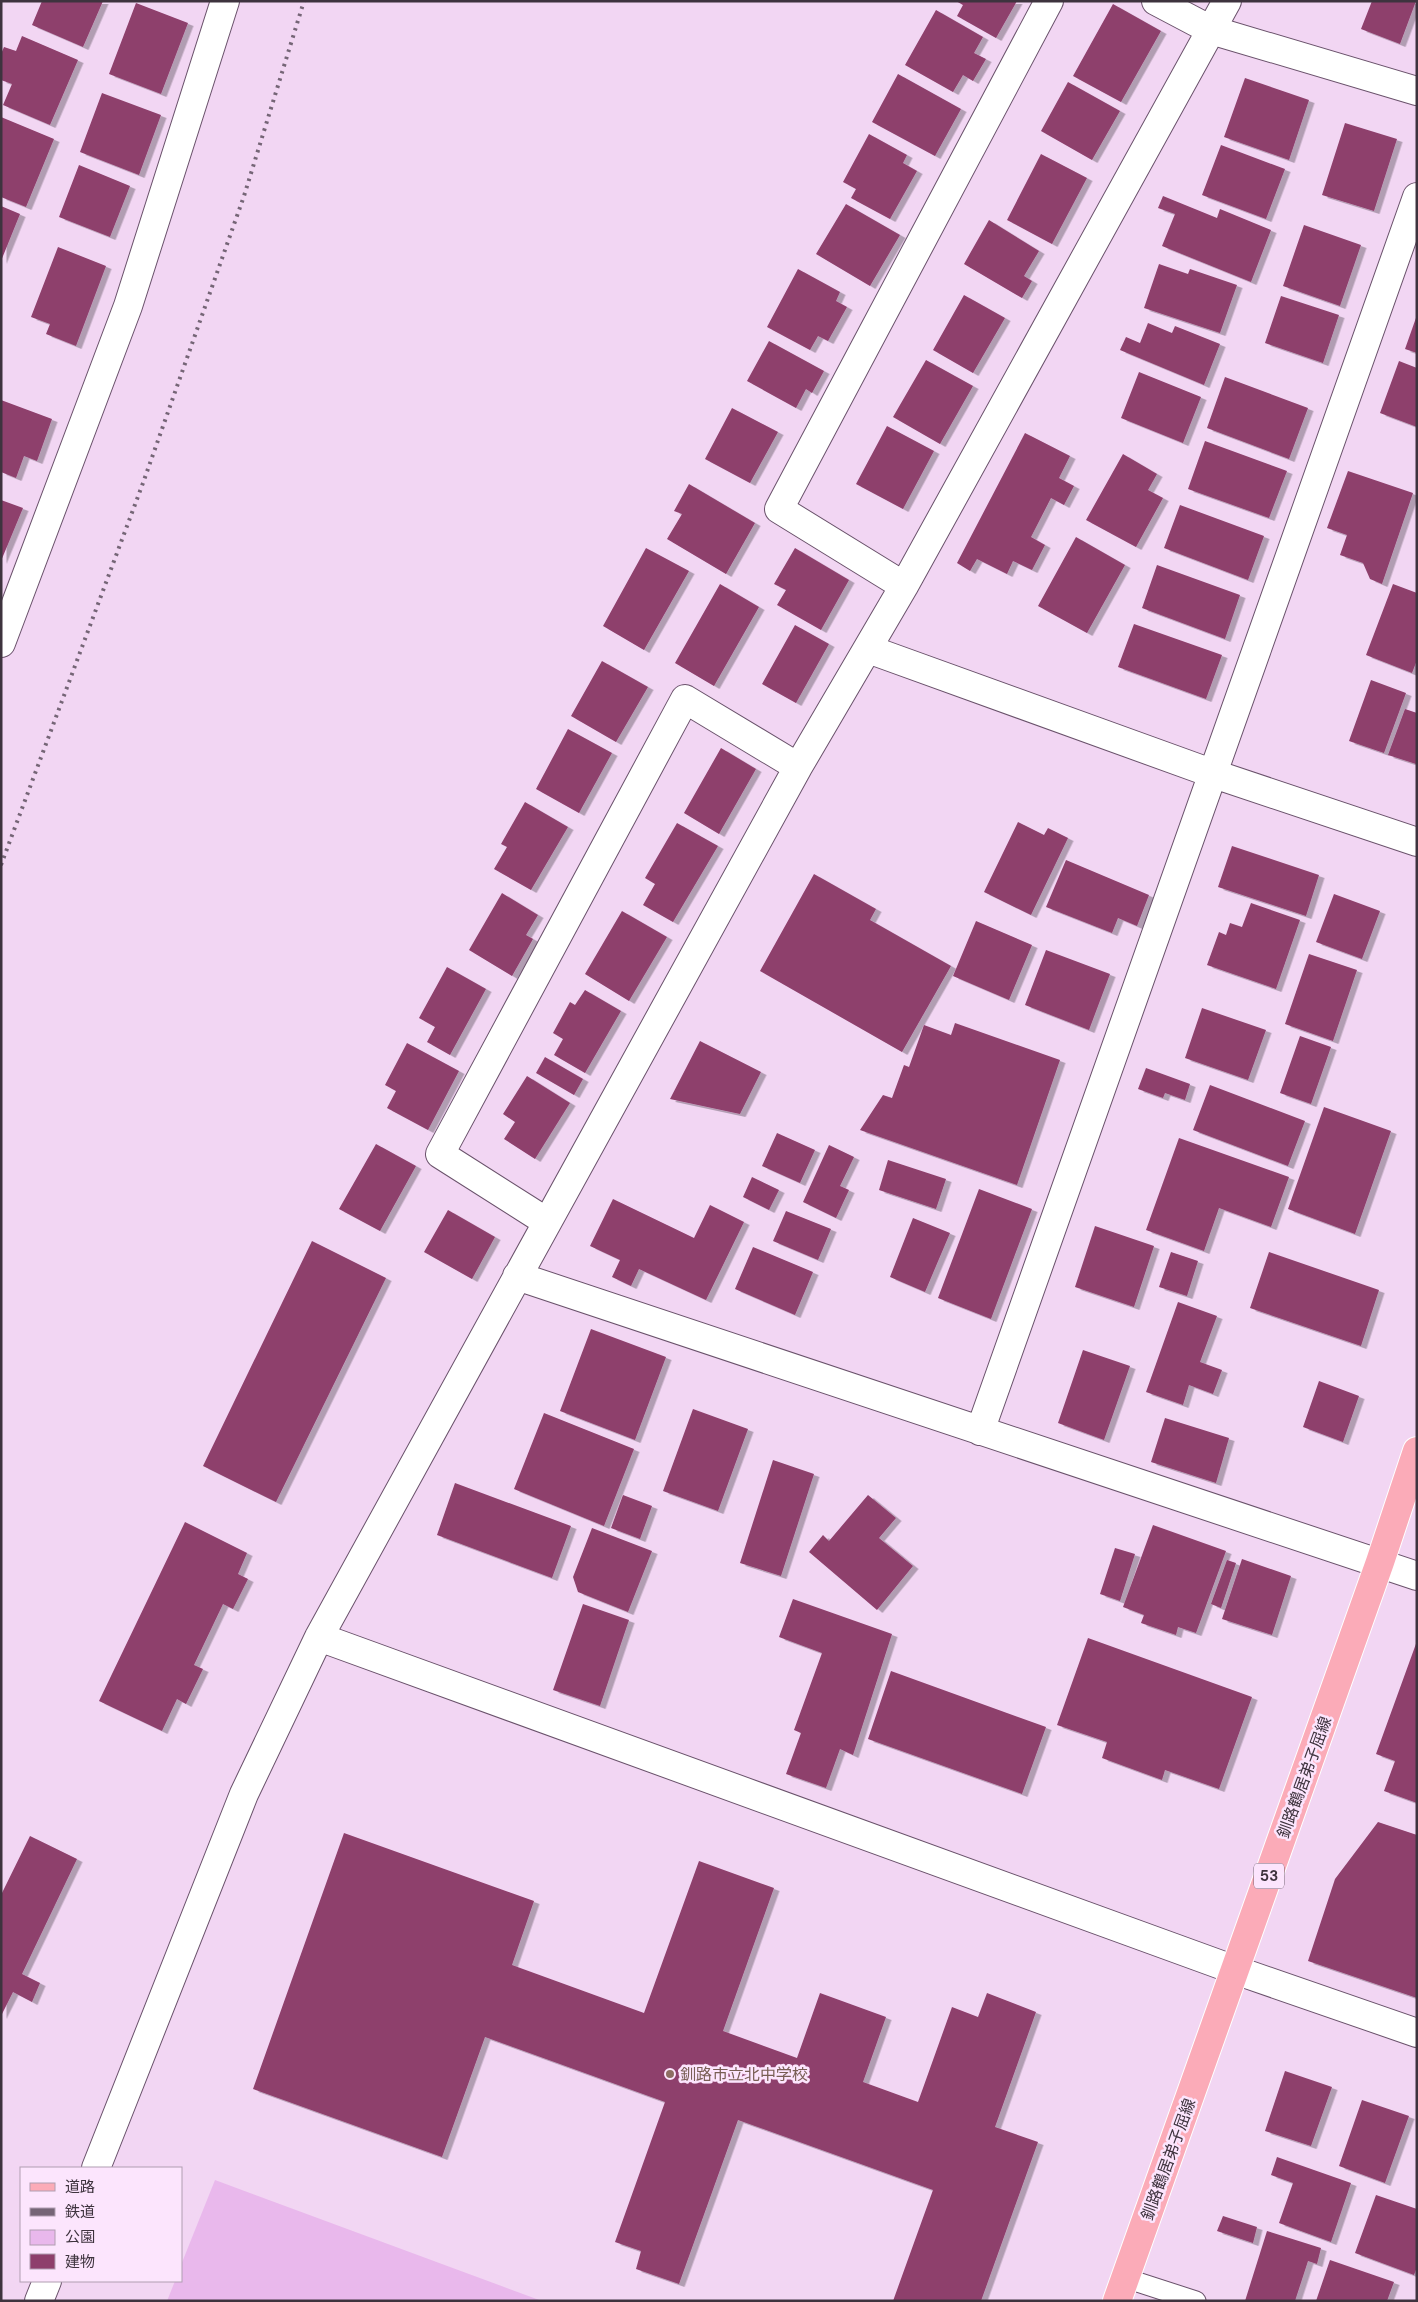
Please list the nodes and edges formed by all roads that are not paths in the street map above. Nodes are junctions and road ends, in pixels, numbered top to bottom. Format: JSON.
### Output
{"nodes":[{"id":1,"x":225,"y":1,"type":"edge"},
{"id":2,"x":1050,"y":1,"type":"edge"},
{"id":3,"x":1156,"y":1,"type":"edge"},
{"id":4,"x":1227,"y":1,"type":"edge"},
{"id":5,"x":1211,"y":30,"type":"junction"},
{"id":6,"x":1417,"y":92,"type":"edge"},
{"id":7,"x":1417,"y":197,"type":"edge"},
{"id":8,"x":904,"y":586,"type":"junction"},
{"id":9,"x":1,"y":643,"type":"edge"},
{"id":10,"x":868,"y":649,"type":"junction"},
{"id":11,"x":798,"y":767,"type":"junction"},
{"id":12,"x":1214,"y":774,"type":"junction"},
{"id":13,"x":1417,"y":842,"type":"edge"},
{"id":14,"x":548,"y":1222,"type":"junction"},
{"id":15,"x":517,"y":1276,"type":"junction"},
{"id":16,"x":980,"y":1431,"type":"junction"},
{"id":17,"x":1417,"y":1451,"type":"edge"},
{"id":18,"x":1380,"y":1562,"type":"junction"},
{"id":19,"x":1417,"y":1576,"type":"edge"},
{"id":20,"x":319,"y":1637,"type":"junction"},
{"id":21,"x":1235,"y":1970,"type":"junction"},
{"id":22,"x":1417,"y":2033,"type":"edge"},
{"id":23,"x":96,"y":2167,"type":"edge"},
{"id":24,"x":48,"y":2282,"type":"edge"},
{"id":25,"x":1121,"y":2289,"type":"edge"},
{"id":26,"x":39,"y":2301,"type":"edge"},
{"id":27,"x":1196,"y":2301,"type":"edge"}],
"edges":[{"from":1,"to":9,"type":"street"},
{"from":2,"to":8,"type":"street"},
{"from":3,"to":5,"type":"street"},
{"from":4,"to":5,"type":"street"},
{"from":5,"to":6,"type":"street"},
{"from":5,"to":8,"type":"street"},
{"from":7,"to":12,"type":"street"},
{"from":8,"to":10,"type":"street"},
{"from":10,"to":11,"type":"street"},
{"from":10,"to":12,"type":"street"},
{"from":11,"to":14,"type":"street"},
{"from":11,"to":14,"type":"street"},
{"from":12,"to":13,"type":"street"},
{"from":12,"to":16,"type":"street"},
{"from":14,"to":15,"type":"street"},
{"from":15,"to":16,"type":"street"},
{"from":15,"to":20,"type":"street"},
{"from":16,"to":18,"type":"street"},
{"from":17,"to":18,"type":"main road","name":"釧路鶴居弟子屈線","number":"53"},
{"from":18,"to":19,"type":"street"},
{"from":18,"to":21,"type":"main road","name":"釧路鶴居弟子屈線","number":"53"},
{"from":20,"to":21,"type":"street"},
{"from":20,"to":23,"type":"street"},
{"from":21,"to":22,"type":"street"},
{"from":21,"to":25,"type":"main road","name":"釧路鶴居弟子屈線","number":"53"},
{"from":24,"to":26,"type":"street"},
{"from":25,"to":27,"type":"lane"}]}
